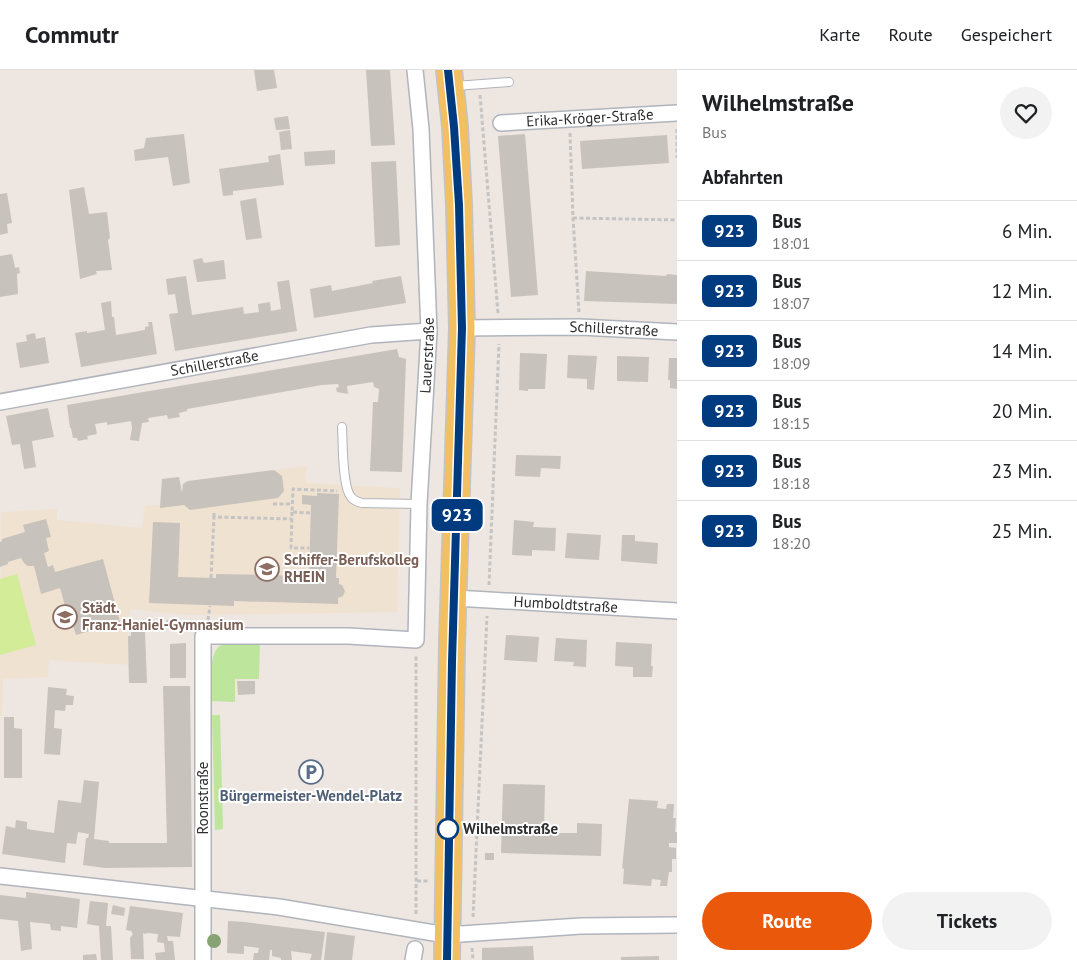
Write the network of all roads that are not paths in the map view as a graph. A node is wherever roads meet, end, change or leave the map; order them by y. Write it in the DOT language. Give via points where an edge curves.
graph roads {
  1 [pos="415,70"];
  2 [pos="452,75"];
  3 [pos="509,82"];
  4 [pos="677,113"];
  5 [pos="501,123"];
  6 [pos="462,328"];
  7 [pos="429,331"];
  8 [pos="677,332"];
  9 [pos="0,402"];
  10 [pos="342,427"];
  11 [pos="419,504"];
  12 [pos="455,598"];
  13 [pos="677,611"];
  14 [pos="203,636"];
  15 [pos="0,876"];
  16 [pos="203,898"];
  17 [pos="677,924"];
  18 [pos="446,935"];
  19 [pos="203,960"];
  20 [pos="447,960"];
  1 -- 7 [label="street, Lauerstraße" via="421,129"];
  2 -- 3 [label="lane" via="479,84"];
  2 -- 6 [label="main road"];
  4 -- 5 [label="street, Erika-Kröger-Straße"];
  6 -- 8 [label="street, Schillerstraße" via="580,327"];
  6 -- 12 [label="main road"];
  7 -- 9 [label="street, Schillerstraße" via="371,335"];
  7 -- 11 [label="street, Lauerstraße"];
  10 -- 11 [label="lane" via="348,491 355,501"];
  11 -- 14 [label="street, Lauerstraße" via="416,640 348,636"];
  12 -- 13 [label="street, Humboldtstraße"];
  12 -- 18 [label="main road"];
  14 -- 16 [label="street, Roonstraße"];
  15 -- 16 [label="street"];
  16 -- 18 [label="street"];
  16 -- 19 [label="street, Roonstraße"];
  17 -- 18 [label="street" via="582,926"];
  18 -- 20 [label="main road"];
}
